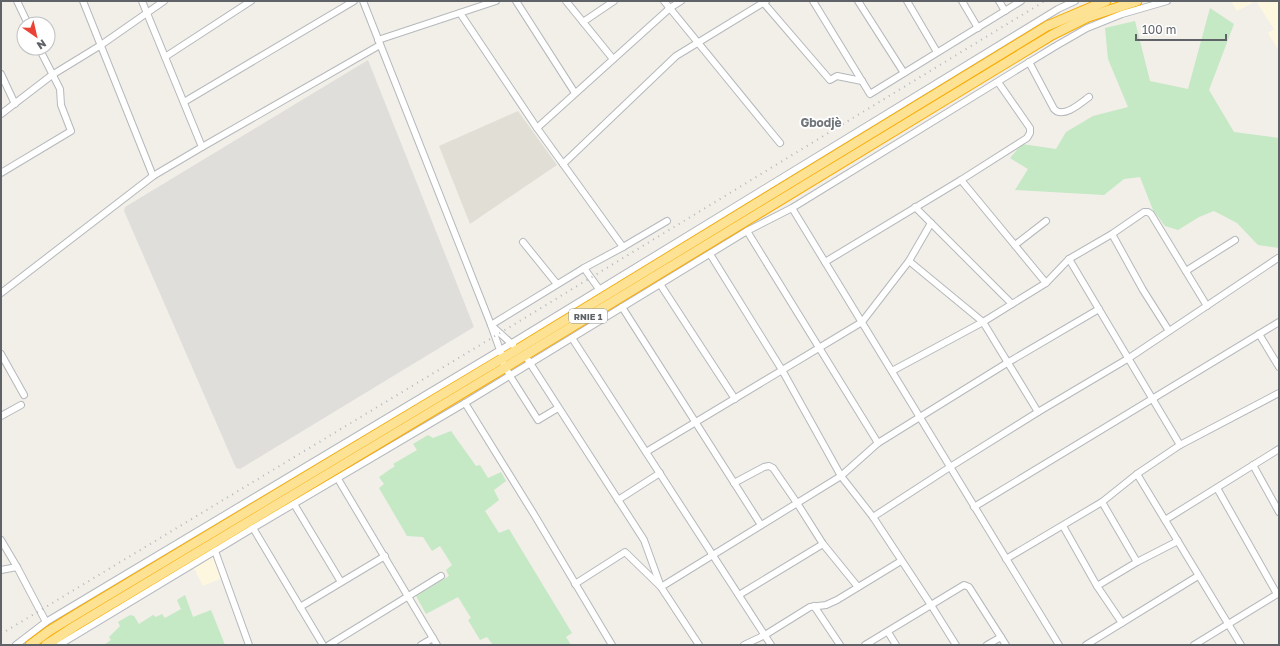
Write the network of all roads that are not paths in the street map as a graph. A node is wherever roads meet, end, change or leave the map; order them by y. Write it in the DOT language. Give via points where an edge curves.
graph roads {
  1 [pos="17,1"];
  2 [pos="83,1"];
  3 [pos="142,1"];
  4 [pos="164,1"];
  5 [pos="250,1"];
  6 [pos="354,1"];
  7 [pos="363,1"];
  8 [pos="496,1"];
  9 [pos="516,1"];
  10 [pos="566,1"];
  11 [pos="614,1"];
  12 [pos="664,1"];
  13 [pos="681,1"];
  14 [pos="813,1"];
  15 [pos="858,1"];
  16 [pos="907,1"];
  17 [pos="962,1"];
  18 [pos="999,1"];
  19 [pos="1022,1"];
  20 [pos="1075,1"];
  21 [pos="1106,1"];
  22 [pos="1137,1"];
  23 [pos="1167,1"];
  24 [pos="763,2"];
  25 [pos="670,8"];
  26 [pos="1005,11"];
  27 [pos="147,13"];
  28 [pos="460,13"];
  29 [pos="24,16"];
  30 [pos="583,22"];
  31 [pos="978,28"];
  32 [pos="379,43"];
  33 [pos="698,43"];
  34 [pos="101,45"];
  35 [pos="937,52"];
  36 [pos="43,56"];
  37 [pos="166,57"];
  38 [pos="613,59"];
  39 [pos="1029,62"];
  40 [pos="904,73"];
  41 [pos="1,74"];
  42 [pos="52,75"];
  43 [pos="862,81"];
  44 [pos="998,82"];
  45 [pos="575,93"];
  46 [pos="1089,97"];
  47 [pos="184,102"];
  48 [pos="15,104"];
  49 [pos="1,114"];
  50 [pos="537,128"];
  51 [pos="780,143"];
  52 [pos="202,147"];
  53 [pos="563,164"];
  54 [pos="1,174"];
  55 [pos="153,176"];
  56 [pos="961,180"];
  57 [pos="915,207"];
  58 [pos="792,208"];
  59 [pos="1046,220"];
  60 [pos="666,221"];
  61 [pos="931,223"];
  62 [pos="747,231"];
  63 [pos="1112,234"];
  64 [pos="1235,240"];
  65 [pos="523,242"];
  66 [pos="1015,245"];
  67 [pos="623,247"];
  68 [pos="710,254"];
  69 [pos="1278,258"];
  70 [pos="1069,259"];
  71 [pos="909,261"];
  72 [pos="825,262"];
  73 [pos="584,268"];
  74 [pos="1186,270"];
  75 [pos="1046,283"];
  76 [pos="557,284"];
  77 [pos="660,284"];
  78 [pos="599,289"];
  79 [pos="1,293"];
  80 [pos="1012,304"];
  81 [pos="1208,306"];
  82 [pos="622,308"];
  83 [pos="1099,309"];
  84 [pos="862,322"];
  85 [pos="982,322"];
  86 [pos="1279,322"];
  87 [pos="491,325"];
  88 [pos="1169,331"];
  89 [pos="1259,334"];
  90 [pos="572,338"];
  91 [pos="820,348"];
  92 [pos="518,349"];
  93 [pos="1,354"];
  94 [pos="502,358"];
  95 [pos="1129,358"];
  96 [pos="1007,363"];
  97 [pos="530,364"];
  98 [pos="1279,367"];
  99 [pos="782,370"];
  100 [pos="892,371"];
  101 [pos="510,376"];
  102 [pos="1279,393"];
  103 [pos="24,395"];
  104 [pos="1152,398"];
  105 [pos="735,399"];
  106 [pos="465,404"];
  107 [pos="21,405"];
  108 [pos="558,408"];
  109 [pos="1038,412"];
  110 [pos="1,416"];
  111 [pos="920,417"];
  112 [pos="696,423"];
  113 [pos="878,443"];
  114 [pos="1180,445"];
  115 [pos="1279,450"];
  116 [pos="646,452"];
  117 [pos="1253,465"];
  118 [pos="950,467"];
  119 [pos="660,473"];
  120 [pos="1137,474"];
  121 [pos="841,476"];
  122 [pos="338,478"];
  123 [pos="734,484"];
  124 [pos="1217,488"];
  125 [pos="618,500"];
  126 [pos="1102,502"];
  127 [pos="797,503"];
  128 [pos="294,504"];
  129 [pos="974,507"];
  130 [pos="1279,512"];
  131 [pos="873,517"];
  132 [pos="1165,520"];
  133 [pos="761,525"];
  134 [pos="1063,526"];
  135 [pos="253,528"];
  136 [pos="1,540"];
  137 [pos="1178,540"];
  138 [pos="823,544"];
  139 [pos="216,551"];
  140 [pos="713,555"];
  141 [pos="385,556"];
  142 [pos="1006,559"];
  143 [pos="902,561"];
  144 [pos="1137,562"];
  145 [pos="17,567"];
  146 [pos="1,570"];
  147 [pos="441,576"];
  148 [pos="1198,576"];
  149 [pos="341,582"];
  150 [pos="575,584"];
  151 [pos="661,586"];
  152 [pos="1097,586"];
  153 [pos="858,587"];
  154 [pos="1278,593"];
  155 [pos="739,595"];
  156 [pos="407,596"];
  157 [pos="931,605"];
  158 [pos="814,606"];
  159 [pos="300,607"];
  160 [pos="46,622"];
  161 [pos="1122,623"];
  162 [pos="1228,624"];
  163 [pos="888,632"];
  164 [pos="764,635"];
  165 [pos="1001,637"];
  166 [pos="432,638"];
  167 [pos="16,645"];
  168 [pos="30,645"];
  169 [pos="46,645"];
  170 [pos="59,645"];
  171 [pos="249,645"];
  172 [pos="322,645"];
  173 [pos="329,645"];
  174 [pos="421,645"];
  175 [pos="437,645"];
  176 [pos="612,645"];
  177 [pos="699,645"];
  178 [pos="744,645"];
  179 [pos="771,645"];
  180 [pos="840,645"];
  181 [pos="865,645"];
  182 [pos="896,645"];
  183 [pos="956,645"];
  184 [pos="987,645"];
  185 [pos="1006,645"];
  186 [pos="1059,645"];
  187 [pos="1086,645"];
  188 [pos="1194,645"];
  189 [pos="1241,645"];
  1 -- 29 [label="street"];
  2 -- 34 [label="street"];
  3 -- 27 [label="street"];
  4 -- 27 [label="street"];
  5 -- 37 [label="street"];
  6 -- 47 [label="street"];
  7 -- 32 [label="street"];
  8 -- 28 [label="street"];
  9 -- 45 [label="street"];
  10 -- 30 [label="street"];
  11 -- 30 [label="street"];
  12 -- 25 [label="street"];
  13 -- 25 [label="street"];
  14 -- 43 [label="street"];
  15 -- 40 [label="street"];
  16 -- 35 [label="street"];
  17 -- 31 [label="street"];
  18 -- 26 [label="street"];
  19 -- 26 [label="street"];
  20 -- 78 [label="street"];
  21 -- 92 [label="highway, RNIE 1" via="1047,26"];
  22 -- 92 [label="highway, RNIE 1" via="1088,18 1052,35"];
  23 -- 39 [label="street" via="1122,14 1087,28"];
  24 -- 33 [label="street"];
  24 -- 43 [label="street" via="830,80 837,76"];
  25 -- 33 [label="street"];
  25 -- 38 [label="street"];
  26 -- 31 [label="street"];
  27 -- 34 [label="street"];
  27 -- 37 [label="street"];
  28 -- 32 [label="street"];
  28 -- 50 [label="street"];
  30 -- 38 [label="street"];
  31 -- 35 [label="street"];
  32 -- 52 [label="street"];
  32 -- 87 [label="street"];
  33 -- 51 [label="street"];
  33 -- 53 [label="street" via="676,56"];
  34 -- 42 [label="street"];
  34 -- 55 [label="street"];
  35 -- 40 [label="street"];
  36 -- 42 [label="street"];
  37 -- 47 [label="street"];
  38 -- 45 [label="street"];
  39 -- 44 [label="street"];
  39 -- 46 [label="street" via="1057,112 1066,112"];
  40 -- 43 [label="street" via="870,94"];
  41 -- 48 [label="street"];
  42 -- 48 [label="street"];
  42 -- 54 [label="street" via="60,88 61,105 71,131"];
  44 -- 56 [label="street" via="1030,128 1030,133 1027,138"];
  44 -- 58 [label="street"];
  45 -- 50 [label="street"];
  47 -- 52 [label="street"];
  48 -- 49 [label="street"];
  50 -- 53 [label="street"];
  52 -- 55 [label="street"];
  53 -- 67 [label="street"];
  55 -- 79 [label="street"];
  56 -- 57 [label="street"];
  56 -- 66 [label="street"];
  57 -- 61 [label="street"];
  57 -- 72 [label="street"];
  58 -- 62 [label="street"];
  58 -- 72 [label="street"];
  59 -- 66 [label="street"];
  60 -- 67 [label="street"];
  61 -- 71 [label="street"];
  61 -- 80 [label="street"];
  62 -- 68 [label="street"];
  62 -- 91 [label="street"];
  63 -- 70 [label="street"];
  63 -- 74 [label="street" via="1144,212 1148,212"];
  63 -- 88 [label="street"];
  64 -- 74 [label="street"];
  65 -- 76 [label="street"];
  66 -- 75 [label="street"];
  67 -- 73 [label="street"];
  68 -- 77 [label="street"];
  68 -- 99 [label="street"];
  69 -- 81 [label="street"];
  70 -- 75 [label="street"];
  70 -- 83 [label="street"];
  71 -- 84 [label="street"];
  71 -- 85 [label="street"];
  72 -- 84 [label="street"];
  73 -- 76 [label="street"];
  73 -- 78 [label="street"];
  74 -- 81 [label="street"];
  75 -- 80 [label="street"];
  76 -- 87 [label="street"];
  77 -- 82 [label="street"];
  77 -- 105 [label="street"];
  78 -- 92 [label="street"];
  80 -- 85 [label="street"];
  81 -- 88 [label="street"];
  82 -- 90 [label="street"];
  82 -- 112 [label="street"];
  83 -- 95 [label="street"];
  83 -- 96 [label="street"];
  84 -- 91 [label="street"];
  84 -- 100 [label="street"];
  85 -- 96 [label="street"];
  85 -- 100 [label="street"];
  86 -- 89 [label="street"];
  87 -- 92 [label="street"];
  87 -- 94 [label="street"];
  88 -- 95 [label="street"];
  89 -- 98 [label="street"];
  89 -- 104 [label="street"];
  90 -- 97 [label="street"];
  90 -- 116 [label="street"];
  91 -- 99 [label="street"];
  91 -- 113 [label="street"];
  92 -- 94 [label="highway, RNIE 1"];
  92 -- 94 [label="street"];
  92 -- 97 [label="street"];
  93 -- 103 [label="street"];
  94 -- 101 [label="street"];
  94 -- 160 [label="street"];
  94 -- 168 [label="highway, RNIE 1" via="48,631"];
  94 -- 169 [label="highway, RNIE 1"];
  95 -- 104 [label="street"];
  95 -- 109 [label="street"];
  96 -- 109 [label="street"];
  96 -- 111 [label="street"];
  97 -- 101 [label="street"];
  97 -- 108 [label="street"];
  99 -- 105 [label="street"];
  99 -- 121 [label="street"];
  100 -- 111 [label="street"];
  101 -- 106 [label="street"];
  101 -- 108 [label="street" via="538,420"];
  102 -- 114 [label="street"];
  104 -- 114 [label="street"];
  104 -- 129 [label="street"];
  105 -- 112 [label="street"];
  106 -- 122 [label="street"];
  106 -- 150 [label="street"];
  107 -- 110 [label="street"];
  108 -- 125 [label="street"];
  109 -- 118 [label="street"];
  111 -- 113 [label="street"];
  111 -- 118 [label="street"];
  112 -- 116 [label="street"];
  112 -- 123 [label="street"];
  113 -- 121 [label="street"];
  114 -- 120 [label="street"];
  115 -- 117 [label="street"];
  116 -- 119 [label="street"];
  117 -- 124 [label="street"];
  117 -- 130 [label="street"];
  118 -- 129 [label="street"];
  118 -- 131 [label="street"];
  119 -- 125 [label="street"];
  119 -- 140 [label="street"];
  120 -- 126 [label="street"];
  120 -- 132 [label="street"];
  121 -- 127 [label="street"];
  121 -- 131 [label="street"];
  122 -- 128 [label="street"];
  122 -- 141 [label="street"];
  123 -- 127 [label="street" via="769,466 778,474"];
  123 -- 133 [label="street"];
  124 -- 132 [label="street"];
  124 -- 154 [label="street"];
  125 -- 151 [label="street" via="644,540"];
  126 -- 134 [label="street"];
  126 -- 144 [label="street"];
  127 -- 133 [label="street"];
  127 -- 138 [label="street"];
  128 -- 135 [label="street"];
  128 -- 149 [label="street"];
  129 -- 142 [label="street"];
  131 -- 143 [label="street"];
  132 -- 137 [label="street"];
  133 -- 140 [label="street"];
  134 -- 142 [label="street"];
  134 -- 152 [label="street"];
  135 -- 139 [label="street"];
  135 -- 159 [label="street"];
  136 -- 145 [label="street"];
  137 -- 144 [label="street"];
  137 -- 148 [label="street"];
  138 -- 153 [label="street"];
  138 -- 155 [label="street"];
  139 -- 170 [label="street"];
  139 -- 171 [label="street"];
  140 -- 151 [label="street"];
  140 -- 155 [label="street"];
  141 -- 149 [label="street"];
  141 -- 156 [label="street"];
  142 -- 186 [label="street"];
  143 -- 153 [label="street"];
  143 -- 157 [label="street"];
  144 -- 152 [label="street"];
  145 -- 146 [label="street"];
  145 -- 160 [label="street"];
  147 -- 156 [label="street"];
  148 -- 161 [label="street"];
  148 -- 162 [label="street"];
  149 -- 159 [label="street"];
  150 -- 151 [label="street" via="624,552"];
  150 -- 176 [label="street"];
  151 -- 177 [label="street"];
  152 -- 161 [label="street"];
  153 -- 158 [label="street" via="826,605"];
  154 -- 162 [label="street"];
  155 -- 164 [label="street"];
  156 -- 166 [label="street"];
  156 -- 173 [label="street"];
  157 -- 163 [label="street"];
  157 -- 165 [label="street" via="967,585"];
  157 -- 183 [label="street"];
  158 -- 164 [label="street"];
  158 -- 180 [label="street"];
  159 -- 172 [label="street"];
  160 -- 167 [label="street"];
  161 -- 187 [label="street"];
  162 -- 188 [label="street"];
  162 -- 189 [label="street"];
  163 -- 181 [label="street"];
  163 -- 182 [label="street"];
  164 -- 178 [label="street"];
  164 -- 179 [label="street"];
  165 -- 184 [label="street"];
  165 -- 185 [label="street"];
  166 -- 174 [label="street"];
  166 -- 175 [label="street"];
}
